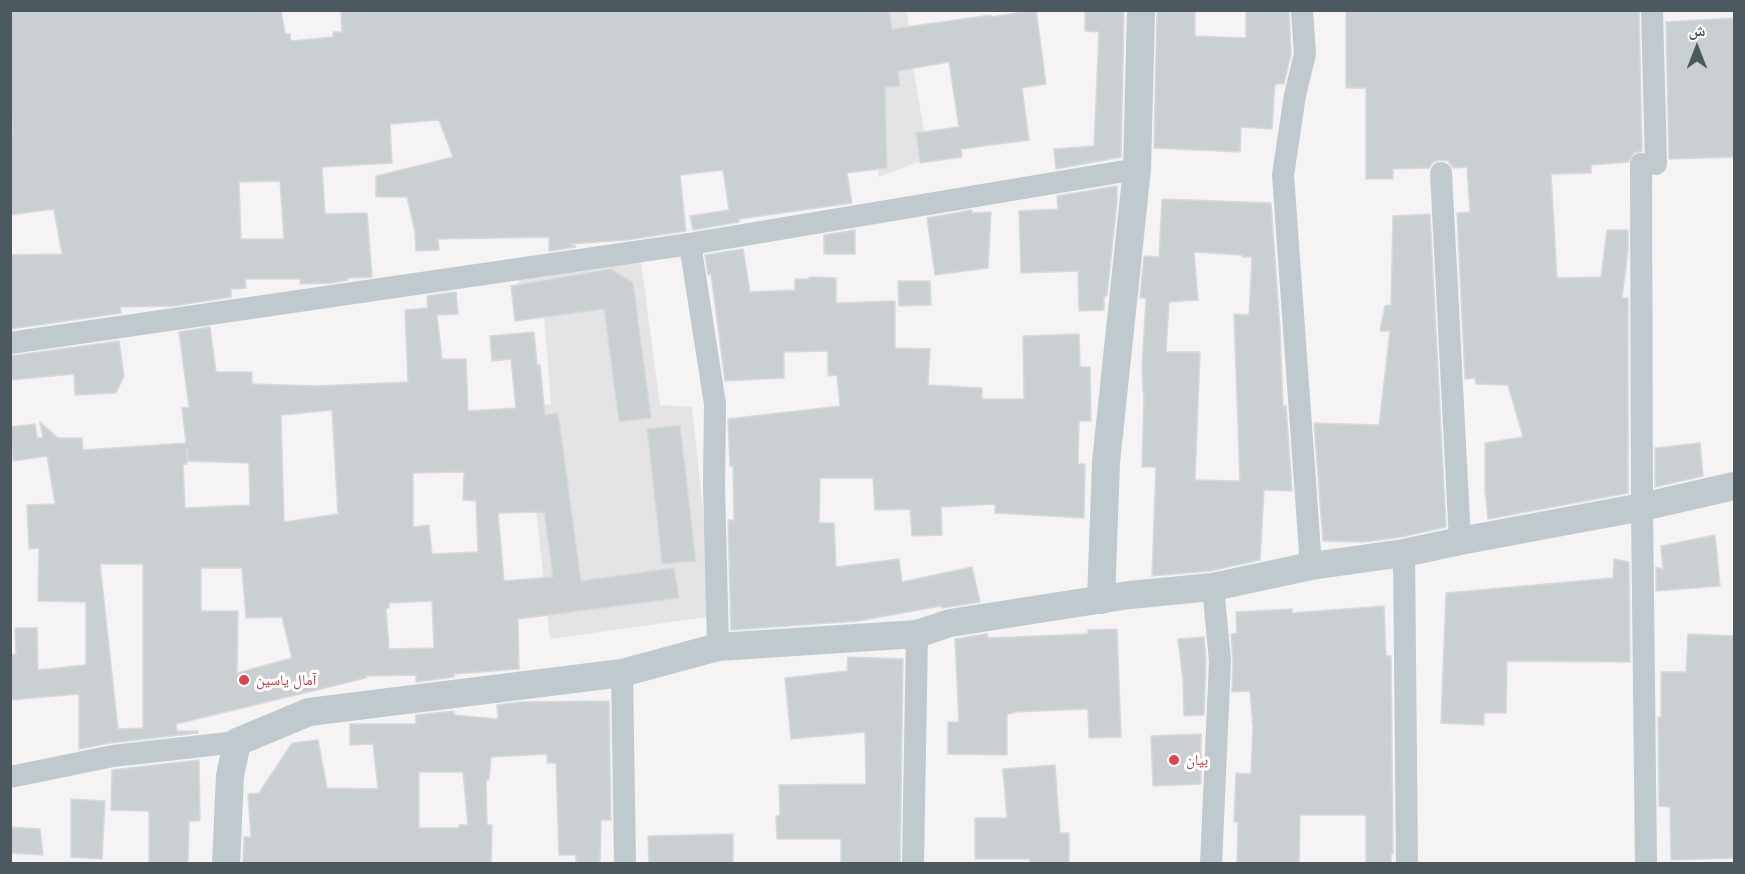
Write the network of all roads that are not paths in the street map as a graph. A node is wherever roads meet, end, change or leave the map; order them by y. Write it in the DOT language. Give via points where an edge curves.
graph roads {
  1 [pos="1141,10"];
  2 [pos="1302,10"];
  3 [pos="1652,10"];
  4 [pos="1137,169"];
  5 [pos="1441,173"];
  6 [pos="690,244"];
  7 [pos="10,343"];
  8 [pos="1734,486"];
  9 [pos="1642,507"];
  10 [pos="1460,541"];
  11 [pos="1404,553"];
  12 [pos="1311,566"];
  13 [pos="1213,587"];
  14 [pos="1101,600"];
  15 [pos="917,634"];
  16 [pos="718,647"];
  17 [pos="622,673"];
  18 [pos="237,742"];
  19 [pos="10,777"];
  20 [pos="226,864"];
  21 [pos="625,864"];
  22 [pos="913,864"];
  23 [pos="1211,864"];
  24 [pos="1407,864"];
  25 [pos="1646,864"];
  1 -- 4 [label="street"];
  2 -- 12 [label="street" via="1305,54 1283,175"];
  3 -- 9 [label="street"];
  4 -- 6 [label="street"];
  4 -- 14 [label="street" via="1106,462"];
  5 -- 10 [label="street"];
  6 -- 7 [label="street"];
  6 -- 16 [label="street" via="716,404"];
  8 -- 9 [label="street"];
  9 -- 10 [label="street"];
  9 -- 25 [label="street"];
  10 -- 11 [label="street"];
  11 -- 12 [label="street"];
  11 -- 24 [label="street"];
  12 -- 13 [label="street"];
  13 -- 14 [label="street"];
  13 -- 23 [label="street" via="1220,661"];
  14 -- 15 [label="street" via="950,623"];
  15 -- 16 [label="street"];
  15 -- 22 [label="street"];
  16 -- 17 [label="street"];
  17 -- 18 [label="street" via="309,712"];
  17 -- 21 [label="street"];
  18 -- 19 [label="street" via="113,756"];
  18 -- 20 [label="street" via="230,776"];
}
